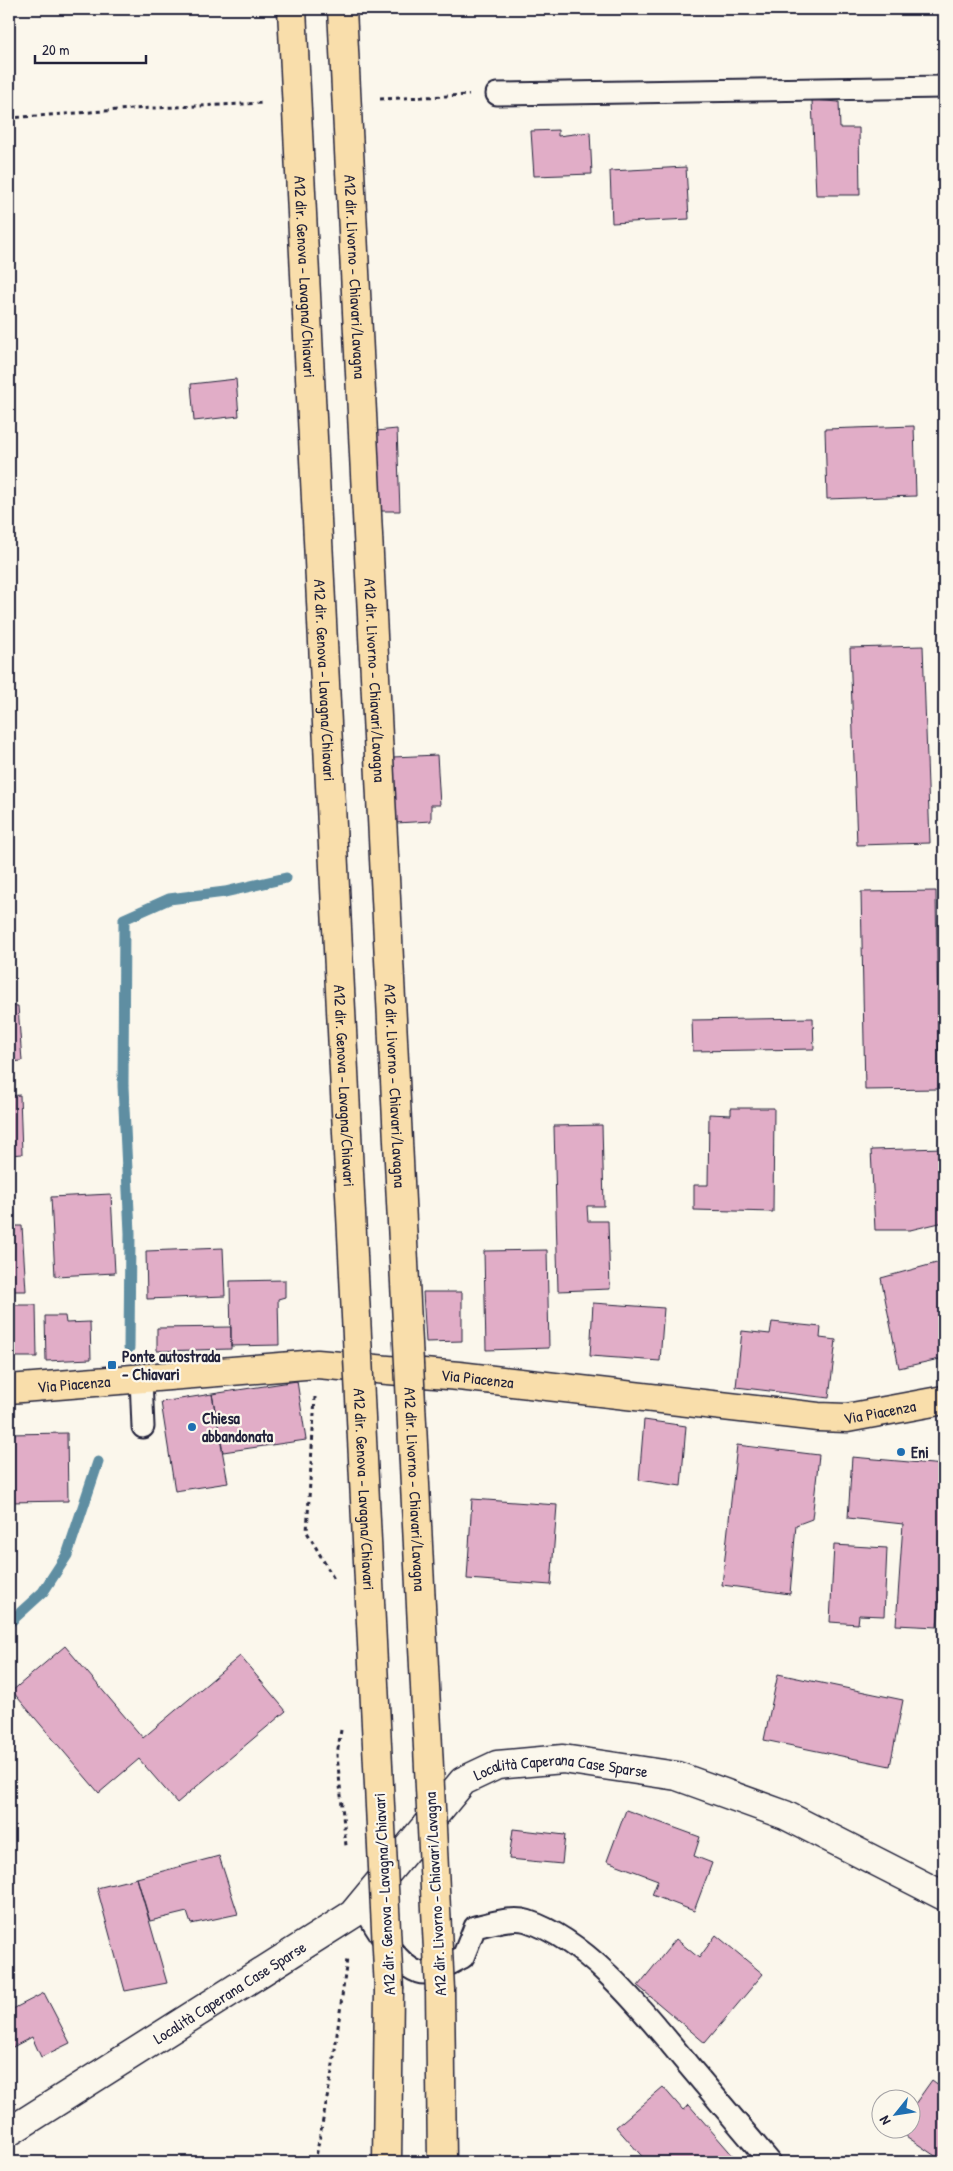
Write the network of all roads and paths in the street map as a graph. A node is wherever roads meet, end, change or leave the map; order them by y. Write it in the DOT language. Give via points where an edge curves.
graph roads {
  1 [pos="292,9"];
  2 [pos="342,9"];
  3 [pos="944,87"];
  4 [pos="497,94"];
  5 [pos="379,99"];
  6 [pos="270,103"];
  7 [pos="9,118"];
  8 [pos="318,1364"];
  9 [pos="141,1379"];
  10 [pos="9,1389"];
  11 [pos="944,1400"];
  12 [pos="847,1418"];
  13 [pos="944,1420"];
  14 [pos="143,1427"];
  15 [pos="339,1588"];
  16 [pos="342,1726"];
  17 [pos="347,1854"];
  18 [pos="944,1896"];
  19 [pos="358,1909"];
  20 [pos="9,2132"];
  21 [pos="315,2162"];
  22 [pos="387,2162"];
  23 [pos="442,2162"];
  24 [pos="770,2162"];
  1 -- 22 [label="main road, A12 dir. Genova - Lavagna/Chiavari, bridge" via="389,1990"];
  2 -- 23 [label="main road, A12 dir. Livorno - Chiavari/Lavagna, bridge" via="440,1990"];
  3 -- 4 [label="lane"];
  4 -- 5 [label="path"];
  6 -- 7 [label="path" via="132,108"];
  8 -- 9 [label="main road, Via Piacenza"];
  8 -- 12 [label="main road, Via Piacenza"];
  8 -- 15 [label="path" via="306,1532"];
  9 -- 10 [label="main road, Via Piacenza"];
  9 -- 14 [label="lane"];
  11 -- 12 [label="main road, Via Piacenza"];
  12 -- 13 [label="main road"];
  16 -- 17 [label="path" via="337,1755"];
  18 -- 19 [label="street, Località Caperana Case Sparse" via="776,1812 677,1776 563,1759 497,1765 463,1781"];
  19 -- 20 [label="street, Località Caperana Case Sparse"];
  19 -- 21 [label="path"];
  19 -- 24 [label="lane" via="411,1970 427,1973 463,1957 475,1927 526,1920 566,1940 614,1980 650,2019"];
}
